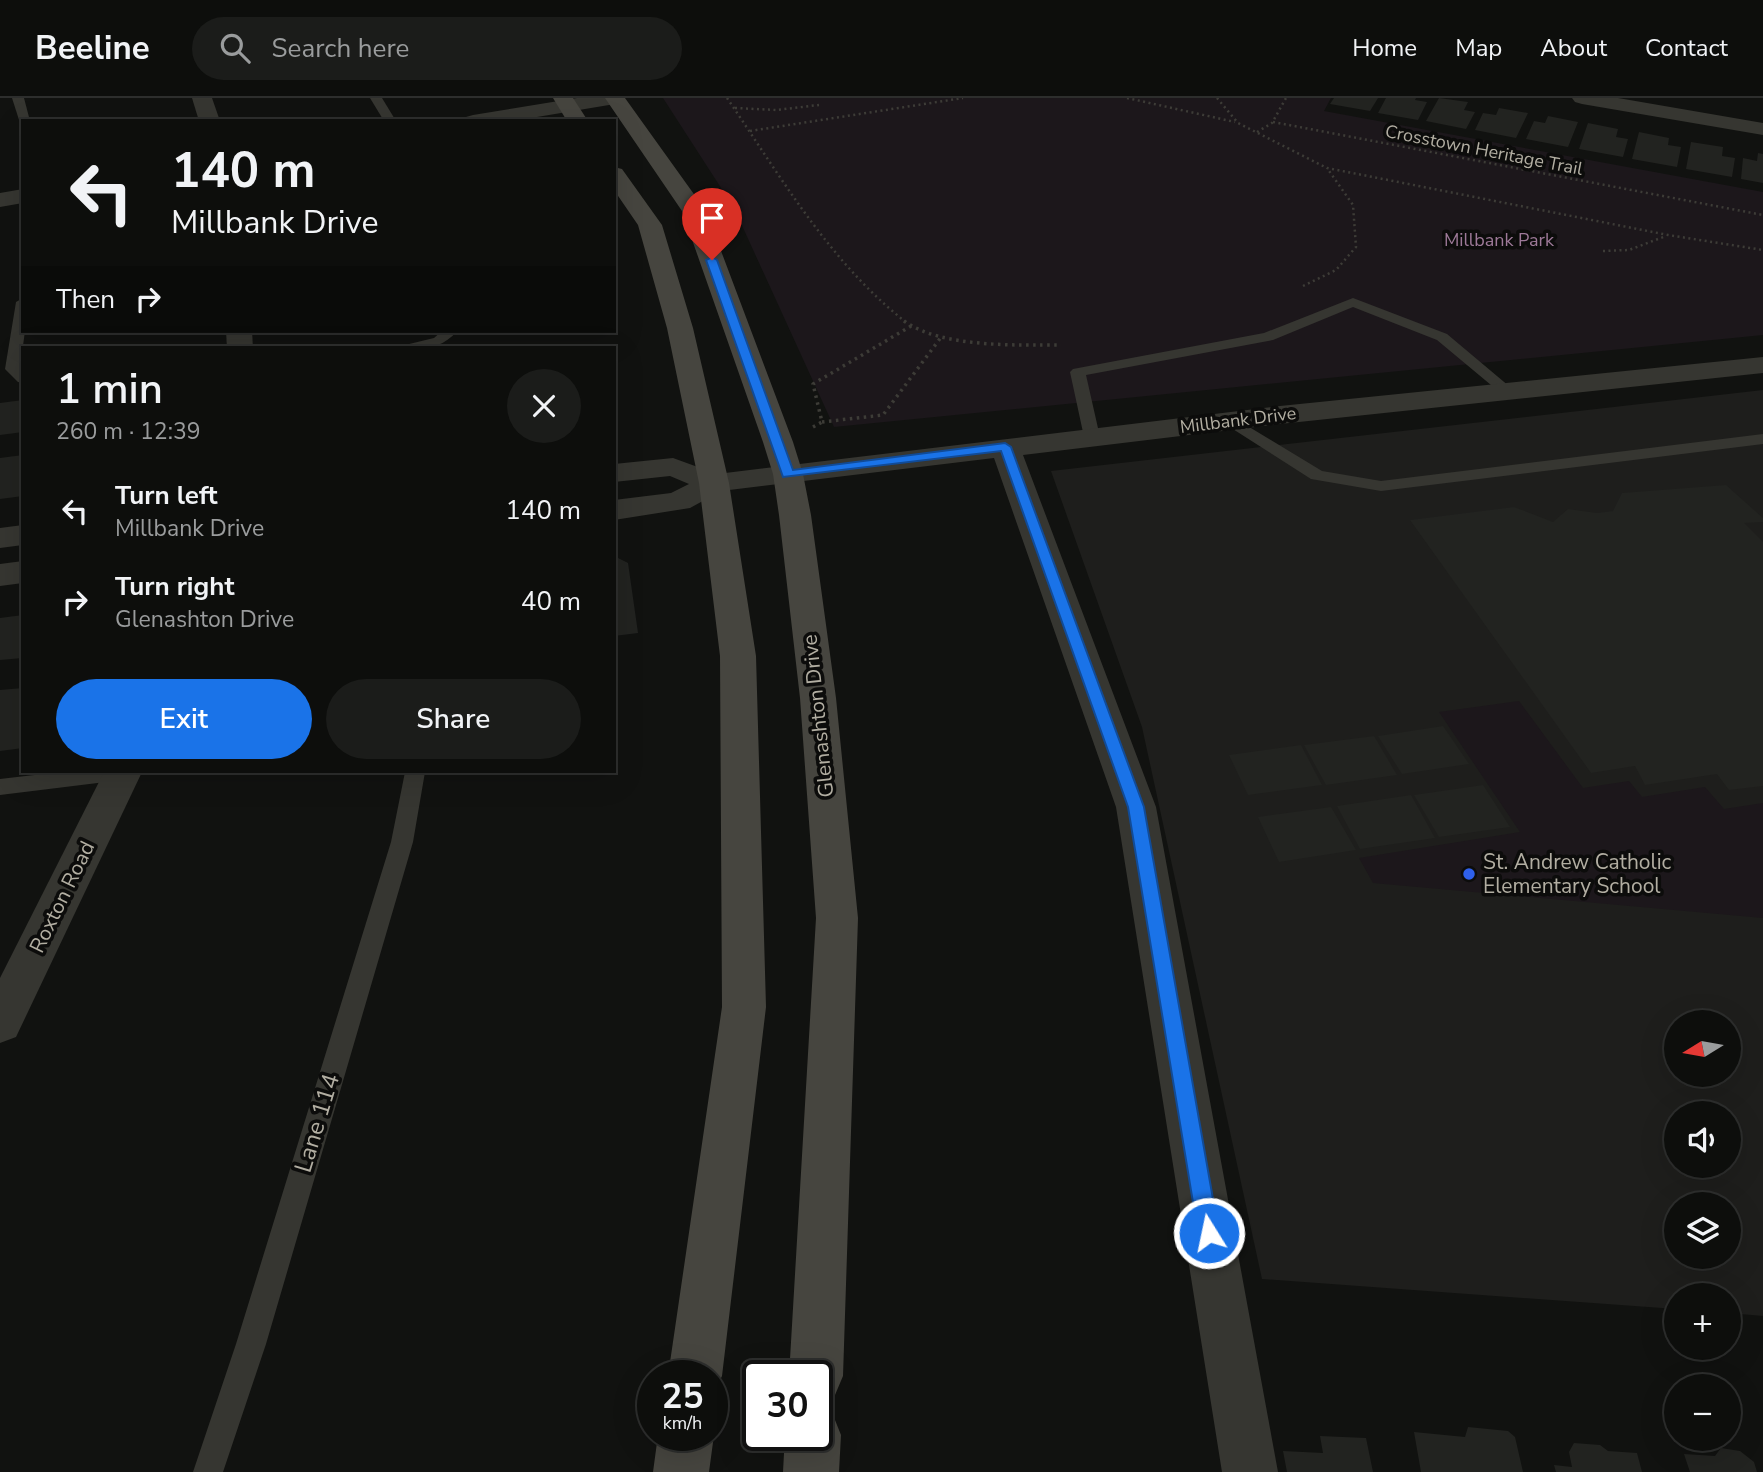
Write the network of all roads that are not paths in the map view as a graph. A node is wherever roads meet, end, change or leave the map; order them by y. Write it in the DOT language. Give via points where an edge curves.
graph roads {
  1 [pos="18,98"];
  2 [pos="202,98"];
  3 [pos="376,98"];
  4 [pos="615,98"];
  5 [pos="1582,98"];
  6 [pos="1681,106"];
  7 [pos="569,108"];
  8 [pos="23,119"];
  9 [pos="209,119"];
  10 [pos="389,119"];
  11 [pos="488,119"];
  12 [pos="1763,129"];
  13 [pos="616,177"];
  14 [pos="21,196"];
  15 [pos="0,200"];
  16 [pos="21,314"];
  17 [pos="448,333"];
  18 [pos="418,346"];
  19 [pos="1763,366"];
  20 [pos="21,377"];
  21 [pos="1508,392"];
  22 [pos="1231,421"];
  23 [pos="1092,437"];
  24 [pos="1763,439"];
  25 [pos="1005,447"];
  26 [pos="616,473"];
  27 [pos="788,474"];
  28 [pos="715,483"];
  29 [pos="616,510"];
  30 [pos="21,535"];
  31 [pos="0,538"];
  32 [pos="21,572"];
  33 [pos="0,575"];
  34 [pos="115,773"];
  35 [pos="123,773"];
  36 [pos="415,773"];
  37 [pos="0,787"];
  38 [pos="0,1023"];
  39 [pos="697,1360"];
  40 [pos="817,1360"];
  41 [pos="684,1451"];
  42 [pos="812,1451"];
  43 [pos="208,1472"];
  44 [pos="681,1472"];
  45 [pos="811,1472"];
  46 [pos="1250,1472"];
  1 -- 8 [label="lane"];
  2 -- 9 [label="street"];
  3 -- 10 [label="lane"];
  4 -- 7 [label="street"];
  4 -- 27 [label="street, Glenashton Drive" via="694,211"];
  5 -- 6 [label="street"];
  6 -- 12 [label="street"];
  7 -- 11 [label="street"];
  13 -- 28 [label="street" via="650,225 680,328"];
  14 -- 15 [label="street"];
  16 -- 20 [label="lane" via="12,369"];
  17 -- 18 [label="lane" via="439,341"];
  19 -- 21 [label="street, Millbank Drive"];
  21 -- 22 [label="street, Millbank Drive"];
  21 -- 23 [label="lane" via="1442,337 1353,302 1268,337 1078,372"];
  22 -- 23 [label="street, Millbank Drive"];
  22 -- 24 [label="lane" via="1317,475 1381,486"];
  23 -- 25 [label="street, Millbank Drive"];
  25 -- 27 [label="street, Millbank Drive"];
  25 -- 46 [label="street" via="1136,807"];
  26 -- 28 [label="street" via="673,467"];
  27 -- 28 [label="street, Millbank Drive"];
  27 -- 40 [label="street, Glenashton Drive" via="818,698 837,918"];
  28 -- 29 [label="street" via="679,501"];
  28 -- 39 [label="street" via="738,656 744,1007"];
  30 -- 31 [label="street"];
  32 -- 33 [label="street"];
  34 -- 37 [label="lane"];
  35 -- 38 [label="street, Roxton Road"];
  36 -- 43 [label="lane, Lane 114" via="398,855"];
  41 -- 44 [label="street"];
  42 -- 45 [label="street"];
}
